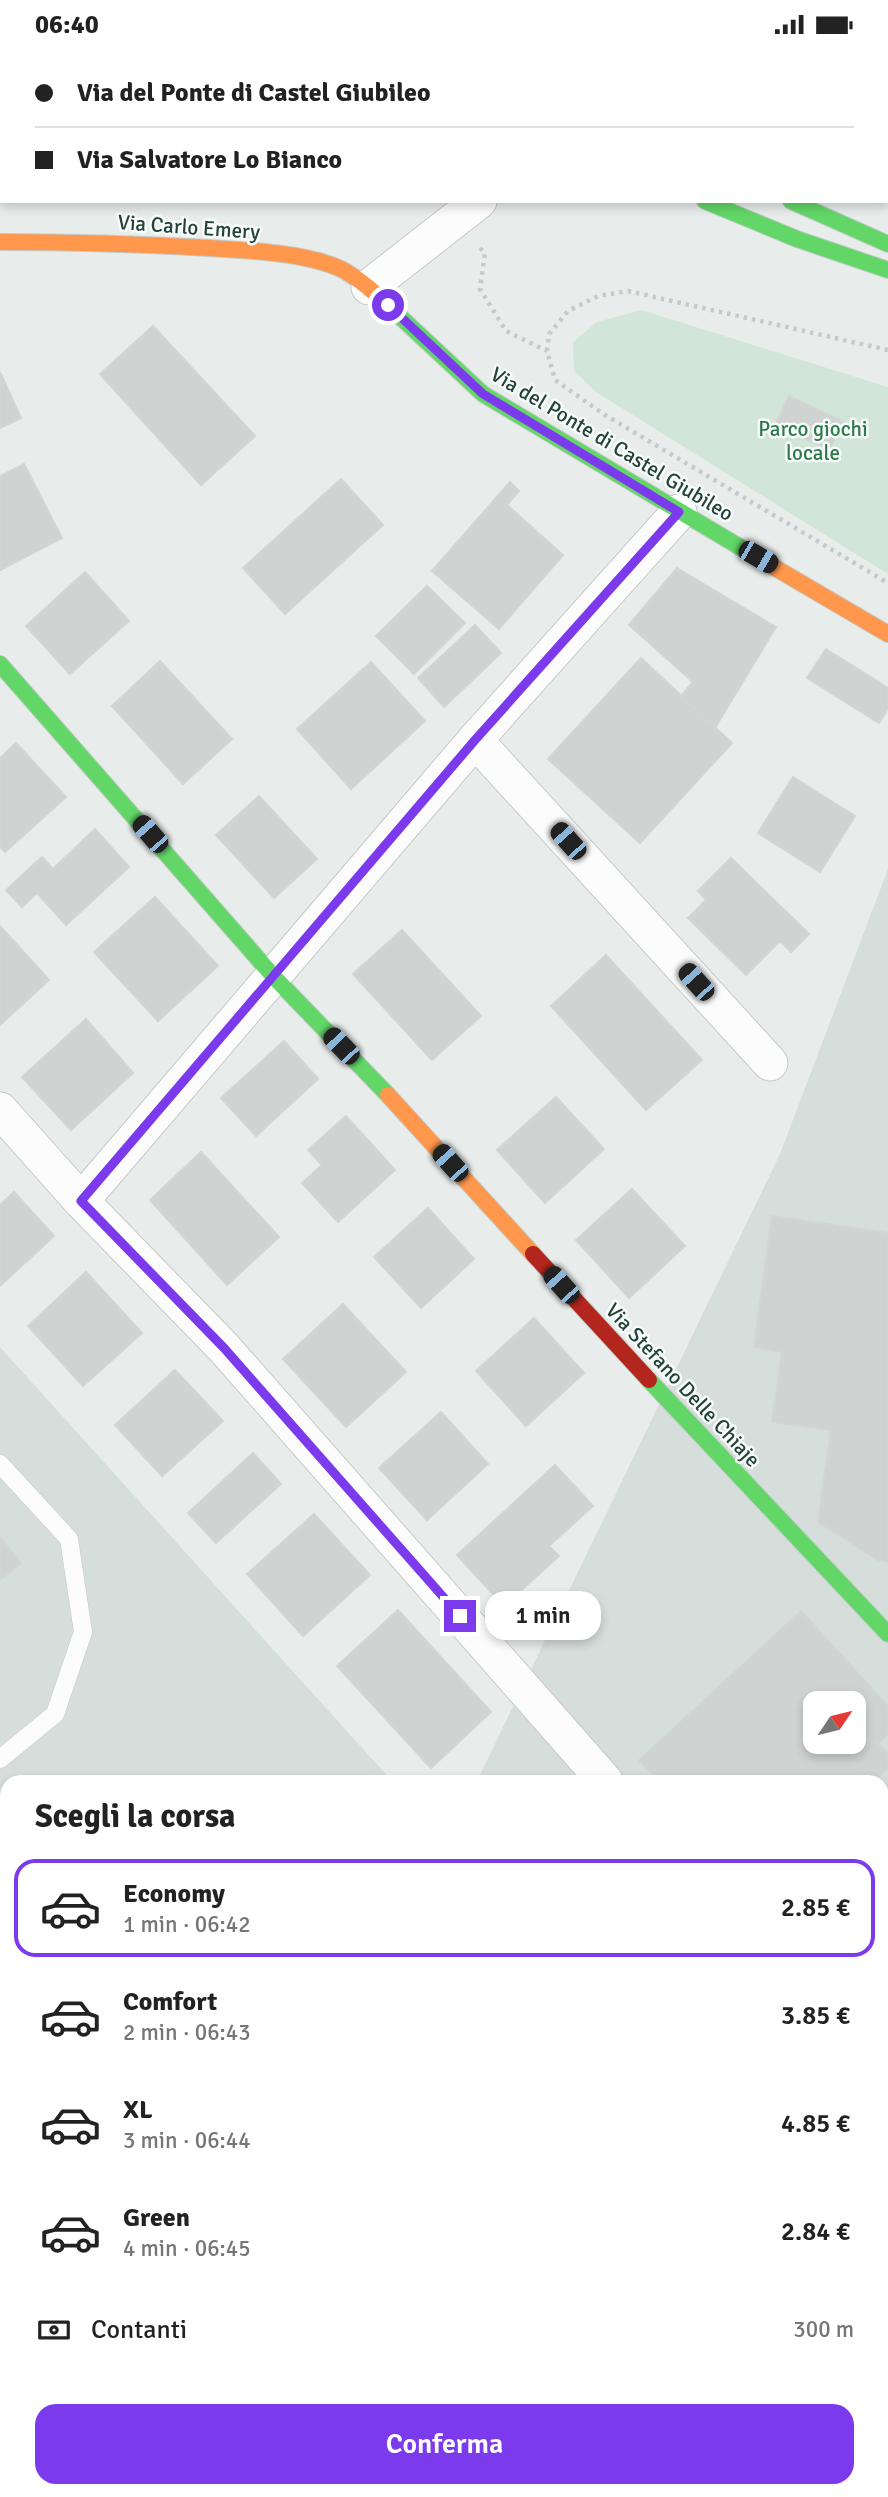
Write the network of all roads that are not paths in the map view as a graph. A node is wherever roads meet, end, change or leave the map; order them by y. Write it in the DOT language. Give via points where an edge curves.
graph roads {
  1 [pos="476,203"];
  2 [pos="710,203"];
  3 [pos="796,203"];
  4 [pos="0,242"];
  5 [pos="888,244"];
  6 [pos="888,269"];
  7 [pos="369,287"];
  8 [pos="679,512"];
  9 [pos="888,633"];
  10 [pos="0,664"];
  11 [pos="475,740"];
  12 [pos="274,977"];
  13 [pos="770,1063"];
  14 [pos="0,1110"];
  15 [pos="81,1201"];
  16 [pos="0,1464"];
  17 [pos="888,1634"];
  18 [pos="0,1759"];
  19 [pos="600,1775"];
  1 -- 7 [label="street"];
  2 -- 6 [label="main road" via="807,243"];
  3 -- 5 [label="main road"];
  4 -- 7 [label="main road, Via Carlo Emery" via="103,242 258,251 329,264"];
  7 -- 8 [label="main road, Via del Ponte di Castel Giubileo" via="483,394"];
  8 -- 9 [label="main road, Via del Ponte di Castel Giubileo"];
  8 -- 11 [label="street"];
  10 -- 12 [label="main road, Via Stefano Delle Chiaje"];
  11 -- 12 [label="street"];
  11 -- 13 [label="street"];
  12 -- 15 [label="street"];
  12 -- 17 [label="main road, Via Stefano Delle Chiaje"];
  14 -- 15 [label="street"];
  15 -- 19 [label="street" via="224,1348"];
  16 -- 18 [label="lane" via="69,1539 83,1632 55,1714"];
}
